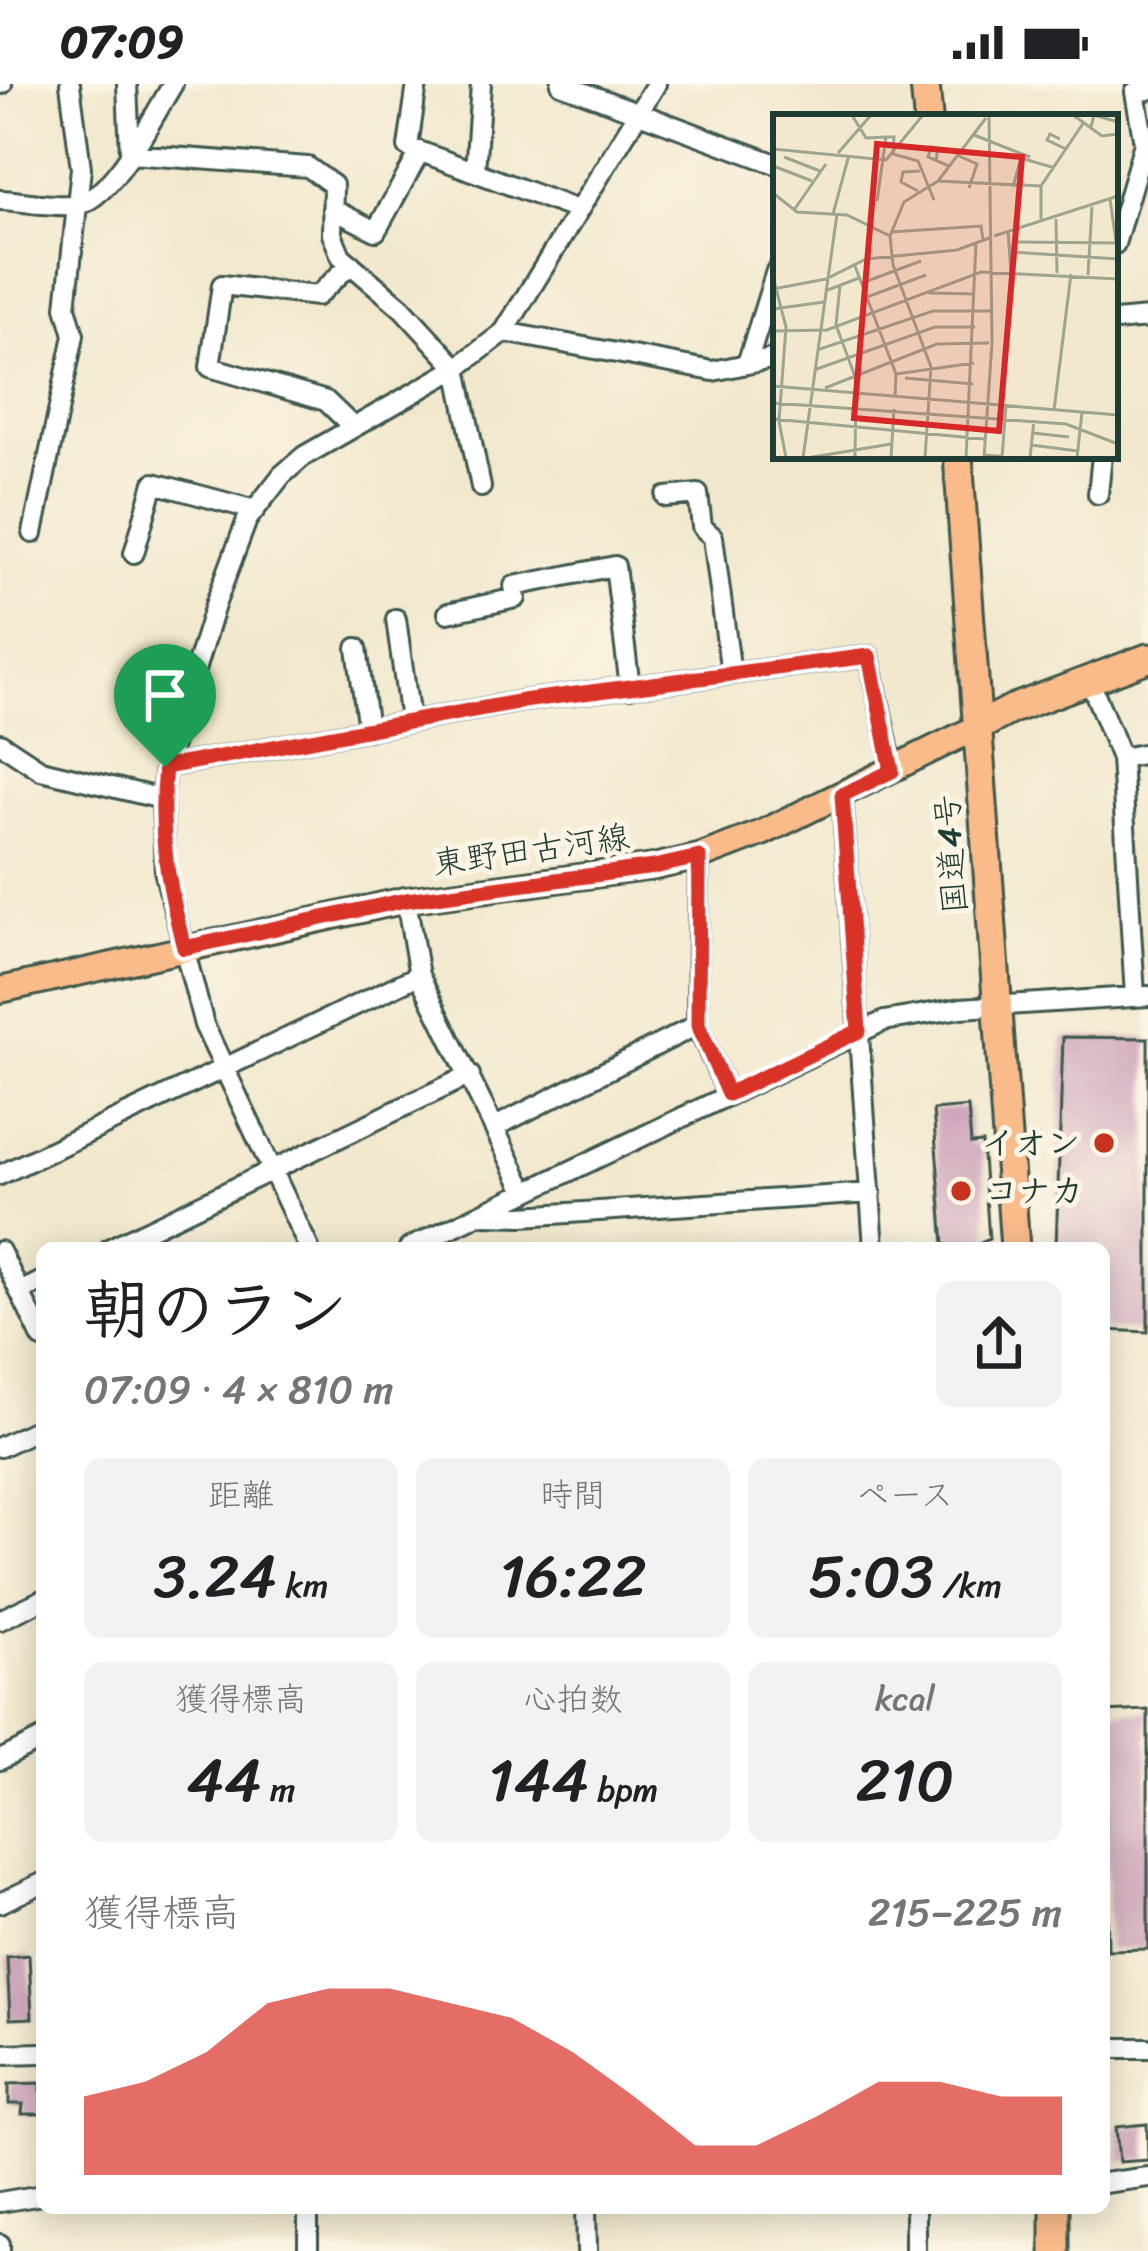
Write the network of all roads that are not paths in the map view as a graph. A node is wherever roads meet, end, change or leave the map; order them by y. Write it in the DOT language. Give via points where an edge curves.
graph roads {
  1 [pos="70,84"];
  2 [pos="127,84"];
  3 [pos="173,84"];
  4 [pos="417,84"];
  5 [pos="481,84"];
  6 [pos="561,84"];
  7 [pos="656,84"];
  8 [pos="925,84"];
  9 [pos="1148,90"];
  10 [pos="928,114"];
  11 [pos="638,115"];
  12 [pos="420,152"];
  13 [pos="130,154"];
  14 [pos="773,163"];
  15 [pos="475,172"];
  16 [pos="0,200"];
  17 [pos="78,205"];
  18 [pos="332,209"];
  19 [pos="577,210"];
  20 [pos="1118,234"];
  21 [pos="351,265"];
  22 [pos="773,281"];
  23 [pos="1148,318"];
  24 [pos="1118,323"];
  25 [pos="504,332"];
  26 [pos="773,359"];
  27 [pos="747,364"];
  28 [pos="457,368"];
  29 [pos="352,426"];
  30 [pos="958,459"];
  31 [pos="1102,459"];
  32 [pos="481,487"];
  33 [pos="1098,494"];
  34 [pos="666,497"];
  35 [pos="255,510"];
  36 [pos="33,533"];
  37 [pos="134,553"];
  38 [pos="448,613"];
  39 [pos="396,619"];
  40 [pos="357,648"];
  41 [pos="1148,658"];
  42 [pos="731,674"];
  43 [pos="1089,679"];
  44 [pos="630,688"];
  45 [pos="410,720"];
  46 [pos="978,727"];
  47 [pos="368,730"];
  48 [pos="0,743"];
  49 [pos="1148,753"];
  50 [pos="1121,758"];
  51 [pos="165,767"];
  52 [pos="892,771"];
  53 [pos="842,795"];
  54 [pos="162,799"];
  55 [pos="1148,835"];
  56 [pos="1125,836"];
  57 [pos="699,857"];
  58 [pos="406,900"];
  59 [pos="184,948"];
  60 [pos="419,975"];
  61 [pos="0,990"];
  62 [pos="1142,997"];
  63 [pos="998,1004"];
  64 [pos="698,1025"];
  65 [pos="859,1031"];
  66 [pos="224,1068"];
  67 [pos="470,1075"];
  68 [pos="728,1094"];
  69 [pos="495,1127"];
  70 [pos="271,1170"];
  71 [pos="0,1175"];
  72 [pos="525,1191"];
  73 [pos="871,1193"];
  74 [pos="477,1215"];
  75 [pos="122,1242"];
  76 [pos="306,1242"];
  77 [pos="421,1242"];
  78 [pos="874,1242"];
  79 [pos="1015,1242"];
  80 [pos="0,1251"];
  81 [pos="36,1284"];
  82 [pos="20,1292"];
  83 [pos="36,1325"];
  84 [pos="36,1430"];
  85 [pos="0,1448"];
  86 [pos="36,1603"];
  87 [pos="0,1620"];
  88 [pos="36,1742"];
  89 [pos="0,1760"];
  90 [pos="36,1885"];
  91 [pos="0,1903"];
  92 [pos="1110,2048"];
  93 [pos="1148,2048"];
  94 [pos="36,2053"];
  95 [pos="0,2054"];
  96 [pos="1148,2177"];
  97 [pos="1110,2182"];
  98 [pos="36,2196"];
  99 [pos="0,2202"];
  100 [pos="308,2214"];
  101 [pos="586,2214"];
  102 [pos="915,2214"];
  103 [pos="1054,2214"];
  104 [pos="308,2251"];
  105 [pos="586,2251"];
  106 [pos="915,2251"];
  107 [pos="1055,2251"];
  1 -- 17 [label="street"];
  2 -- 13 [label="street"];
  3 -- 13 [label="street"];
  4 -- 12 [label="street" via="408,147"];
  5 -- 15 [label="street"];
  6 -- 11 [label="street"];
  7 -- 11 [label="street"];
  8 -- 10 [label="highway"];
  9 -- 20 [label="street" via="1135,92 1144,143"];
  11 -- 14 [label="street"];
  11 -- 19 [label="street"];
  12 -- 15 [label="street"];
  12 -- 18 [label="street" via="376,231"];
  13 -- 17 [label="street" via="98,196"];
  13 -- 18 [label="street" via="308,167 333,185"];
  15 -- 19 [label="street"];
  16 -- 17 [label="street"];
  17 -- 36 [label="street" via="66,307 74,335"];
  18 -- 21 [label="street" via="332,234"];
  19 -- 25 [label="street"];
  21 -- 28 [label="street"];
  21 -- 29 [label="street" via="317,296 222,285 210,368 326,400"];
  22 -- 27 [label="street"];
  23 -- 24 [label="street"];
  25 -- 27 [label="street" via="713,371"];
  25 -- 28 [label="street"];
  26 -- 27 [label="street"];
  28 -- 29 [label="street"];
  28 -- 32 [label="street"];
  29 -- 35 [label="street" via="283,475"];
  30 -- 46 [label="highway, 国道4号"];
  31 -- 33 [label="street"];
  34 -- 42 [label="street" via="698,494 702,527 713,537"];
  35 -- 37 [label="street" via="154,483"];
  35 -- 51 [label="street" via="220,588"];
  38 -- 44 [label="street" via="516,598 514,586 615,566"];
  39 -- 45 [label="street"];
  40 -- 47 [label="street"];
  41 -- 43 [label="highway"];
  42 -- 44 [label="street"];
  42 -- 52 [label="street" via="869,656"];
  43 -- 46 [label="highway"];
  43 -- 50 [label="street"];
  44 -- 45 [label="street"];
  45 -- 47 [label="street"];
  46 -- 52 [label="main road, 東野田古河線"];
  46 -- 63 [label="highway, 国道4号"];
  47 -- 51 [label="street"];
  48 -- 54 [label="street" via="41,770"];
  49 -- 50 [label="street"];
  50 -- 56 [label="street"];
  51 -- 54 [label="street"];
  52 -- 53 [label="main road, 東野田古河線"];
  53 -- 57 [label="main road, 東野田古河線"];
  53 -- 65 [label="street"];
  54 -- 59 [label="street" via="165,874"];
  55 -- 56 [label="street"];
  56 -- 62 [label="street"];
  57 -- 58 [label="main road, 東野田古河線"];
  57 -- 64 [label="street"];
  58 -- 59 [label="main road, 東野田古河線"];
  58 -- 60 [label="street"];
  59 -- 61 [label="main road, 東野田古河線"];
  59 -- 66 [label="street"];
  60 -- 66 [label="street"];
  60 -- 67 [label="street"];
  62 -- 63 [label="street"];
  63 -- 65 [label="street" via="902,1015"];
  63 -- 79 [label="highway, 国道4号"];
  64 -- 68 [label="street"];
  64 -- 69 [label="street"];
  65 -- 68 [label="street"];
  65 -- 73 [label="street"];
  66 -- 70 [label="street"];
  66 -- 71 [label="street"];
  67 -- 69 [label="street"];
  67 -- 70 [label="street"];
  68 -- 72 [label="street"];
  69 -- 72 [label="street"];
  70 -- 75 [label="street"];
  70 -- 76 [label="street"];
  72 -- 74 [label="street"];
  73 -- 74 [label="street"];
  73 -- 78 [label="street"];
  74 -- 77 [label="street"];
  80 -- 82 [label="street"];
  81 -- 82 [label="street"];
  82 -- 83 [label="street"];
  84 -- 85 [label="street"];
  86 -- 87 [label="street"];
  88 -- 89 [label="street"];
  90 -- 91 [label="street"];
  92 -- 93 [label="street"];
  94 -- 95 [label="street"];
  96 -- 97 [label="street"];
  98 -- 99 [label="street"];
  100 -- 104 [label="street"];
  101 -- 105 [label="street"];
  102 -- 106 [label="street"];
  103 -- 107 [label="highway"];
}
